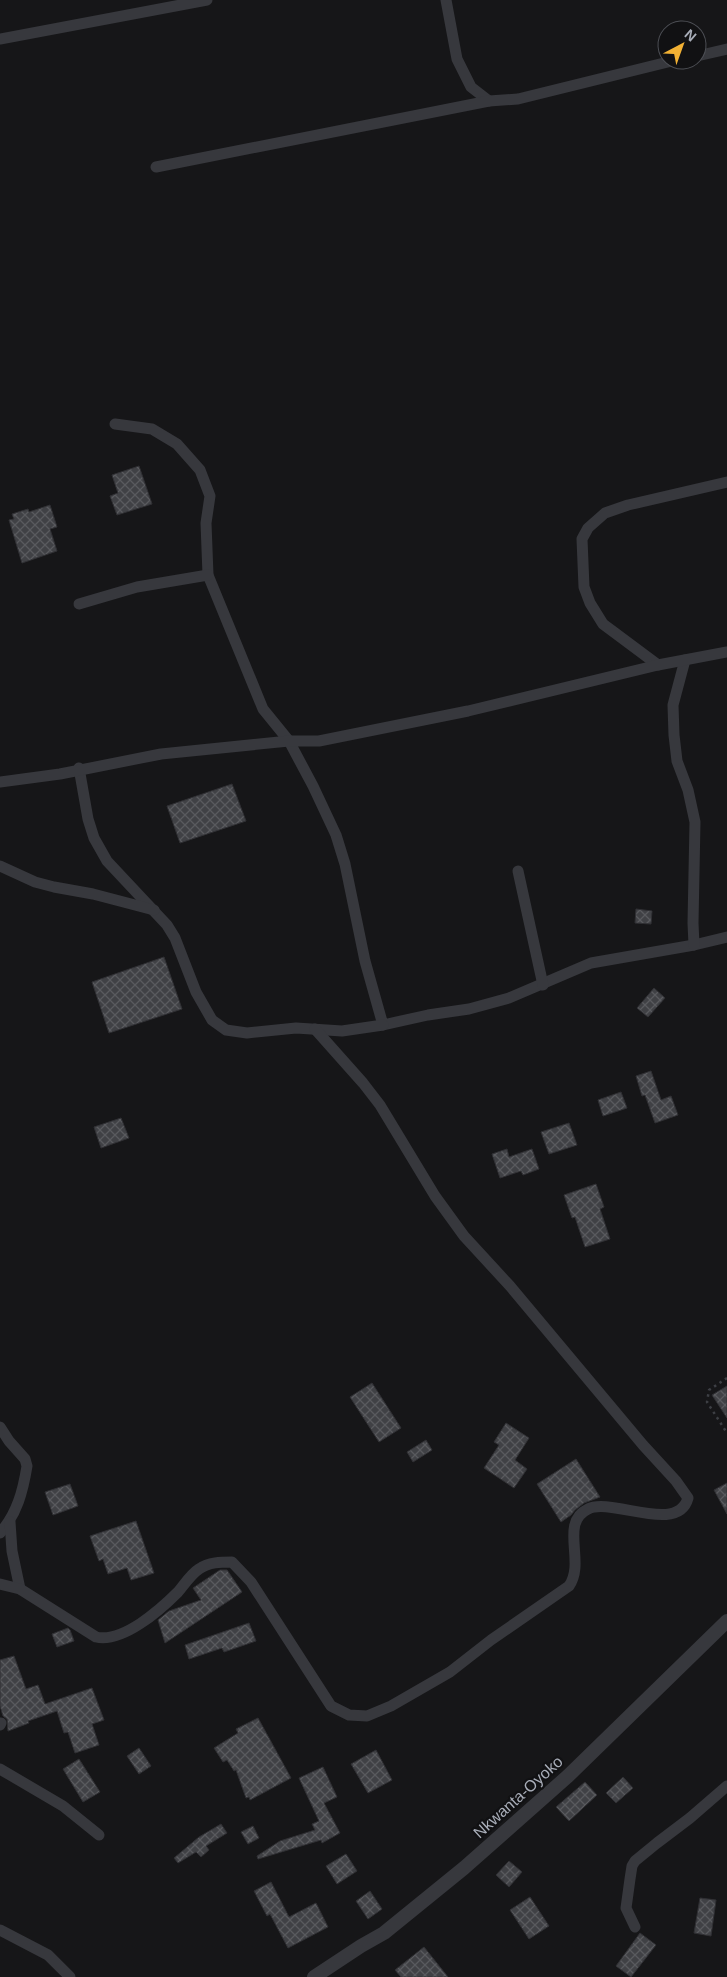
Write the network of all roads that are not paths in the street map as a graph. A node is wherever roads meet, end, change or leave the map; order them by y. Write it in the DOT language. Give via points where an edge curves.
graph roads {
  1 [pos="207,0"];
  2 [pos="446,0"];
  3 [pos="0,39"];
  4 [pos="727,49"];
  5 [pos="707,54"];
  6 [pos="657,65"];
  7 [pos="489,101"];
  8 [pos="156,167"];
  9 [pos="115,424"];
  10 [pos="727,482"];
  11 [pos="208,575"];
  12 [pos="79,604"];
  13 [pos="727,652"];
  14 [pos="685,660"];
  15 [pos="658,665"];
  16 [pos="289,741"];
  17 [pos="79,768"];
  18 [pos="0,782"];
  19 [pos="0,866"];
  20 [pos="518,871"];
  21 [pos="154,910"];
  22 [pos="727,937"];
  23 [pos="694,945"];
  24 [pos="543,985"];
  25 [pos="383,1025"];
  26 [pos="314,1029"];
  27 [pos="0,1427"];
  28 [pos="10,1522"];
  29 [pos="0,1533"];
  30 [pos="0,1584"];
  31 [pos="20,1589"];
  32 [pos="727,1621"];
  33 [pos="0,1769"];
  34 [pos="727,1786"];
  35 [pos="99,1836"];
  36 [pos="635,1927"];
  37 [pos="0,1930"];
  38 [pos="332,1972"];
  39 [pos="70,1977"];
  40 [pos="314,1977"];
  1 -- 3 [label="street"];
  2 -- 7 [label="street" via="457,60 471,86"];
  4 -- 5 [label="street"];
  6 -- 7 [label="street" via="518,99"];
  7 -- 8 [label="street"];
  9 -- 11 [label="street" via="152,429 177,444 200,470 210,496 206,523"];
  10 -- 15 [label="street" via="606,513 588,528 582,539 584,587 590,603 603,624"];
  11 -- 12 [label="street" via="137,587"];
  11 -- 16 [label="street" via="263,710"];
  13 -- 14 [label="street"];
  14 -- 15 [label="street"];
  14 -- 23 [label="street" via="673,705 677,761 695,822"];
  15 -- 16 [label="street" via="468,711 319,741"];
  16 -- 17 [label="street" via="161,754"];
  16 -- 25 [label="street" via="336,835"];
  17 -- 18 [label="street"];
  17 -- 21 [label="street" via="94,838 107,860"];
  19 -- 21 [label="street" via="45,884"];
  20 -- 24 [label="street"];
  21 -- 26 [label="street" via="175,938 196,992 212,1020 226,1030 247,1033"];
  22 -- 23 [label="street"];
  23 -- 24 [label="street" via="591,963"];
  24 -- 25 [label="street" via="470,1009"];
  25 -- 26 [label="street" via="342,1031"];
  26 -- 31 [label="street" via="380,1105 434,1196 464,1236 676,1480 685,1492 687,1502 681,1509 662,1514 602,1507 580,1513 573,1531 576,1570 569,1586 450,1672 367,1716 349,1715 331,1706 250,1582 232,1562 218,1562 198,1569 152,1615 122,1633 104,1638 96,1637"];
  27 -- 28 [label="street" via="27,1466 20,1500"];
  28 -- 29 [label="street"];
  28 -- 31 [label="street"];
  30 -- 31 [label="street"];
  32 -- 38 [label="street, Nkwanta-Oyoko" via="606,1741 504,1834 403,1919"];
  33 -- 35 [label="street" via="63,1806"];
  34 -- 36 [label="street" via="635,1861 626,1908"];
  37 -- 39 [label="street" via="48,1956"];
  38 -- 40 [label="street, Nkwanta-Oyoko"];
}
